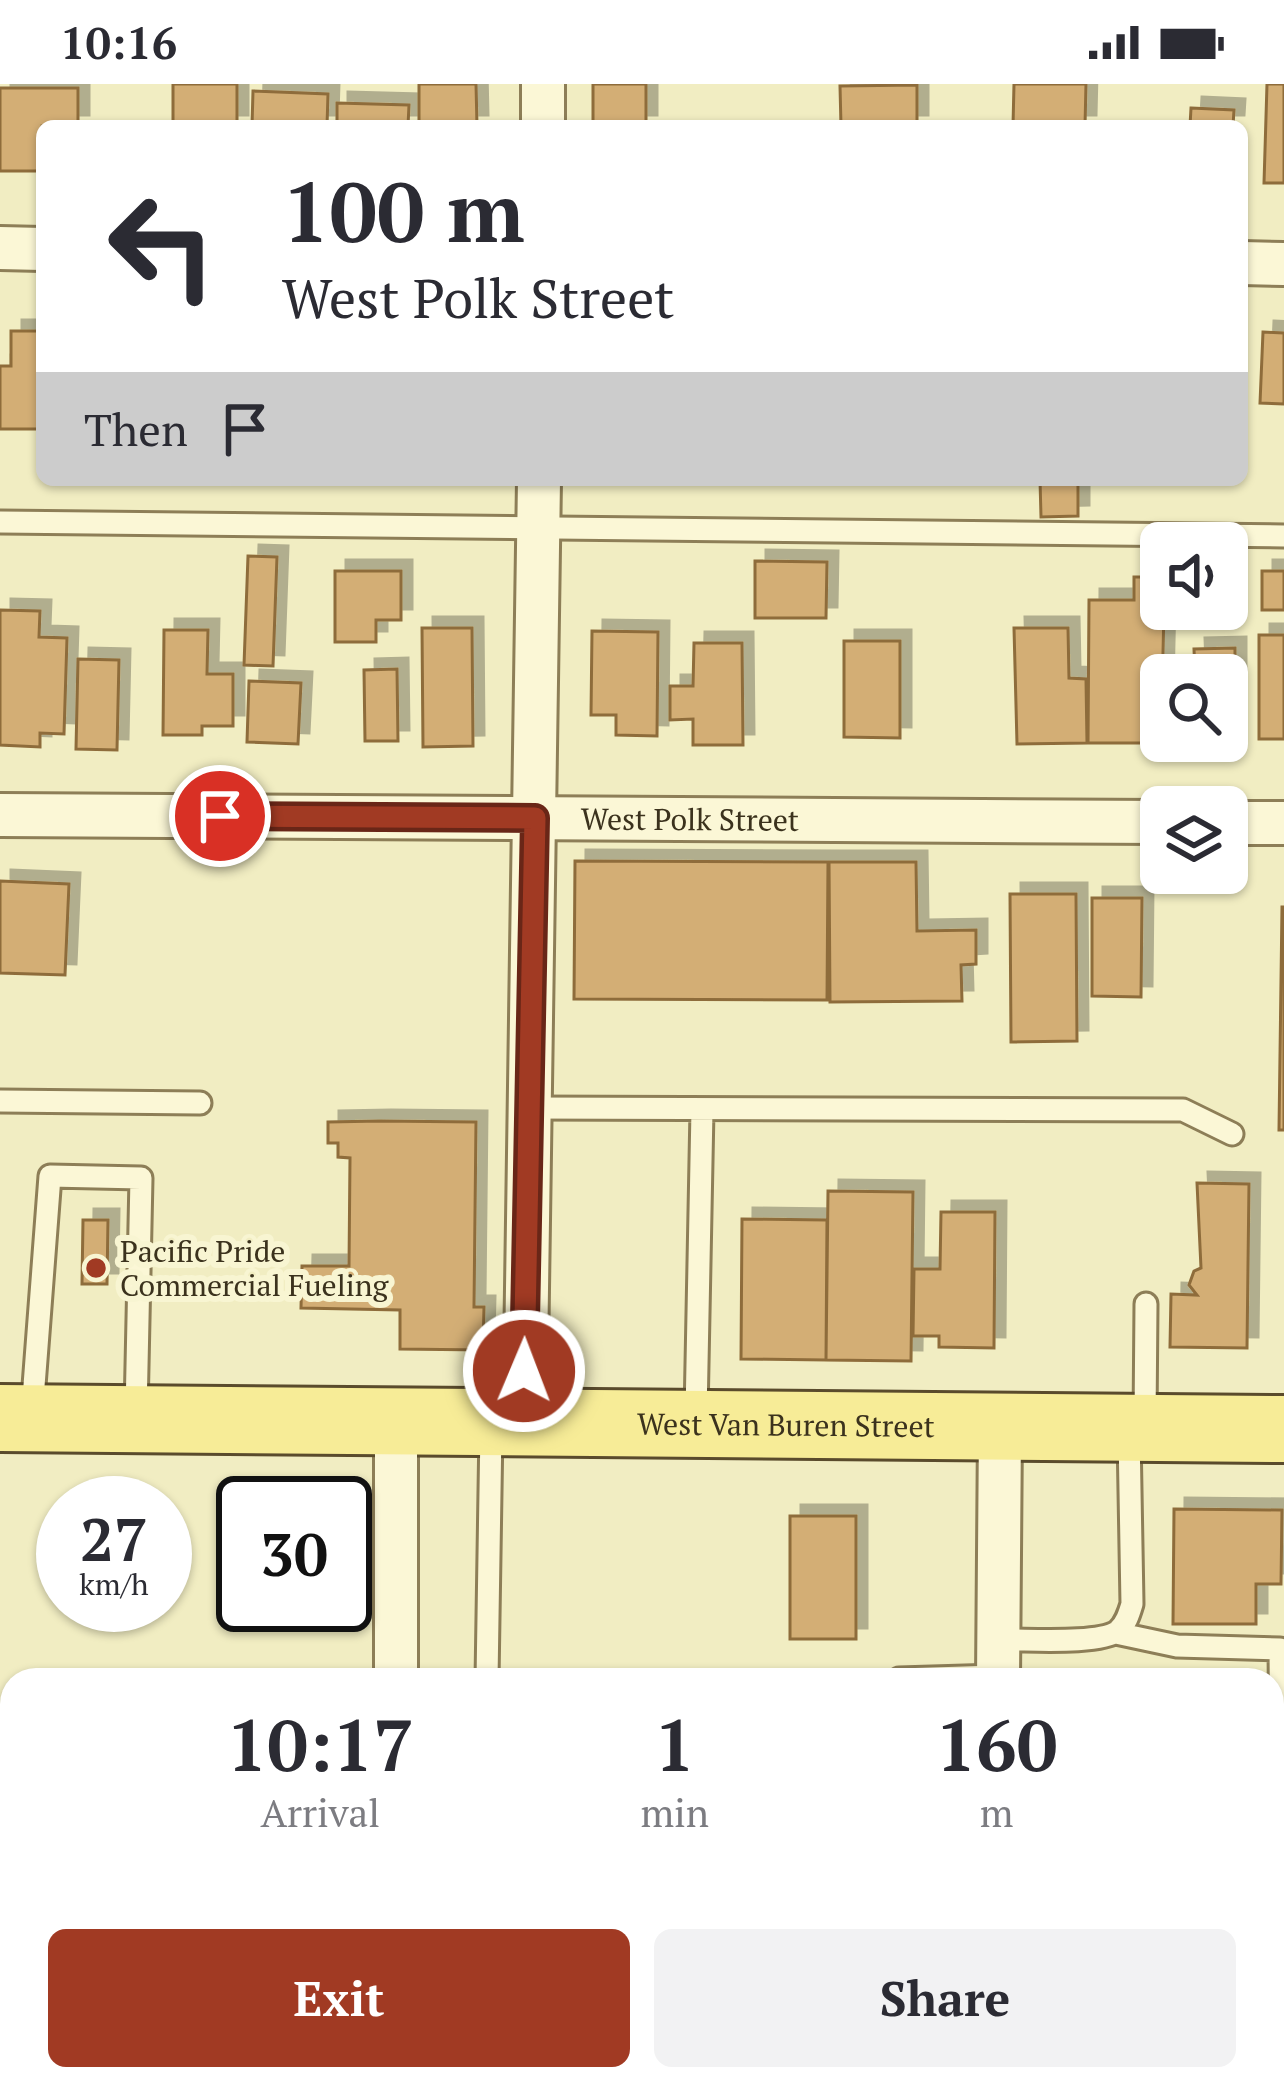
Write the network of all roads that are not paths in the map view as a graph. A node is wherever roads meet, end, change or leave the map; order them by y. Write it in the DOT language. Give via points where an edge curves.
graph roads {
  1 [pos="543,84"];
  2 [pos="543,120"];
  3 [pos="0,248"];
  4 [pos="36,249"];
  5 [pos="1248,263"];
  6 [pos="1284,264"];
  7 [pos="539,486"];
  8 [pos="0,522"];
  9 [pos="538,528"];
  10 [pos="1284,536"];
  11 [pos="0,815"];
  12 [pos="535,818"];
  13 [pos="1140,822"];
  14 [pos="1248,823"];
  15 [pos="1284,823"];
  16 [pos="0,1101"];
  17 [pos="200,1103"];
  18 [pos="529,1108"];
  19 [pos="702,1110"];
  20 [pos="1232,1134"];
  21 [pos="1146,1304"];
  22 [pos="16,1418"];
  23 [pos="136,1419"];
  24 [pos="396,1420"];
  25 [pos="508,1423"];
  26 [pos="695,1424"];
  27 [pos="1000,1428"];
  28 [pos="1137,1428"];
  29 [pos="1284,1429"];
  30 [pos="1116,1633"];
  31 [pos="998,1665"];
  32 [pos="396,1668"];
  33 [pos="488,1668"];
  34 [pos="1280,1668"];
  1 -- 2 [label="street"];
  3 -- 4 [label="street"];
  5 -- 6 [label="street"];
  7 -- 9 [label="street"];
  8 -- 9 [label="lane"];
  9 -- 10 [label="lane"];
  9 -- 12 [label="street"];
  11 -- 12 [label="street, West Polk Street"];
  12 -- 13 [label="street, West Polk Street"];
  12 -- 18 [label="street"];
  14 -- 15 [label="street"];
  16 -- 17 [label="lane"];
  18 -- 19 [label="lane"];
  18 -- 25 [label="street"];
  19 -- 20 [label="lane" via="1183,1110"];
  19 -- 26 [label="lane"];
  21 -- 28 [label="lane"];
  22 -- 23 [label="main road, West Van Buren Street"];
  22 -- 23 [label="lane" via="50,1176 141,1178"];
  23 -- 24 [label="main road, West Van Buren Street"];
  24 -- 25 [label="main road, West Van Buren Street"];
  24 -- 32 [label="street"];
  25 -- 26 [label="main road, West Van Buren Street"];
  25 -- 33 [label="lane"];
  26 -- 27 [label="main road, West Van Buren Street"];
  27 -- 28 [label="main road, West Van Buren Street"];
  27 -- 31 [label="street"];
  28 -- 29 [label="main road, West Van Buren Street"];
  28 -- 30 [label="lane" via="1132,1604"];
  30 -- 31 [label="lane"];
  30 -- 34 [label="lane" via="1177,1646 1280,1649"];
}
